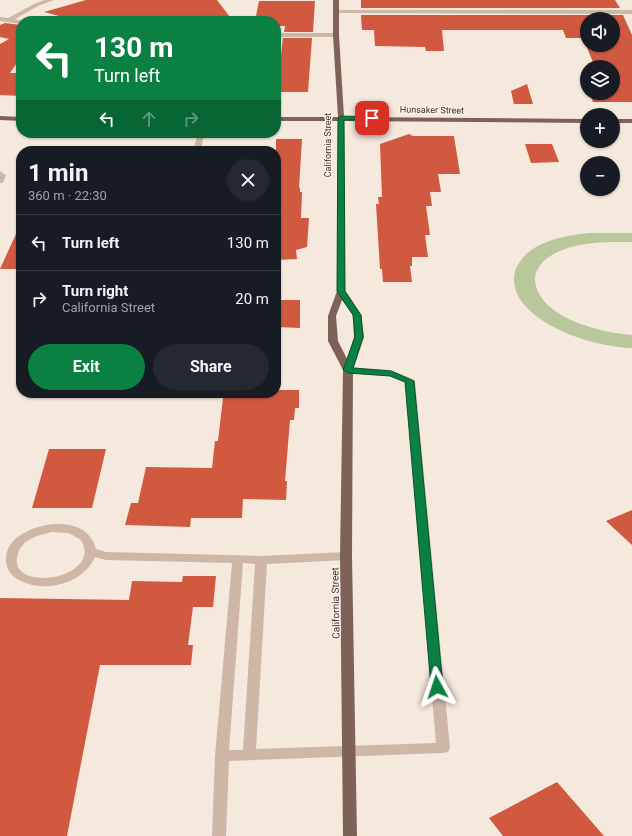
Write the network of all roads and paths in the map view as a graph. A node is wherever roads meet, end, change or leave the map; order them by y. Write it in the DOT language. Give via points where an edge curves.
graph roads {
  1 [pos="51,0"];
  2 [pos="336,0"];
  3 [pos="336,12"];
  4 [pos="632,12"];
  5 [pos="17,16"];
  6 [pos="16,17"];
  7 [pos="0,19"];
  8 [pos="10,20"];
  9 [pos="16,21"];
  10 [pos="281,35"];
  11 [pos="336,35"];
  12 [pos="0,118"];
  13 [pos="16,118"];
  14 [pos="341,118"];
  15 [pos="281,119"];
  16 [pos="580,121"];
  17 [pos="620,121"];
  18 [pos="632,121"];
  19 [pos="0,173"];
  20 [pos="0,181"];
  21 [pos="341,291"];
  22 [pos="348,370"];
  23 [pos="91,552"];
  24 [pos="346,556"];
  25 [pos="238,559"];
  26 [pos="261,560"];
  27 [pos="350,751"];
  28 [pos="249,755"];
  29 [pos="222,756"];
  30 [pos="219,836"];
  31 [pos="350,836"];
  1 -- 5 [label="street"];
  2 -- 3 [label="main road, California Street"];
  3 -- 4 [label="street"];
  3 -- 11 [label="main road, California Street"];
  6 -- 8 [label="street"];
  7 -- 8 [label="street"];
  8 -- 9 [label="street"];
  10 -- 11 [label="street"];
  11 -- 14 [label="main road, California Street"];
  12 -- 13 [label="main road"];
  14 -- 15 [label="main road, Hunsaker Street"];
  14 -- 16 [label="main road, Hunsaker Street"];
  14 -- 21 [label="main road, California Street"];
  17 -- 18 [label="main road"];
  19 -- 20 [label="street"];
  21 -- 22 [label="main road, California Street" via="332,316 333,341"];
  21 -- 22 [label="main road, California Street" via="357,315 359,337"];
  22 -- 24 [label="main road, California Street"];
  22 -- 27 [label="street" via="391,373 410,381 443,748"];
  23 -- 23 [label="street" via="90,545 81,533 52,528 27,536 12,552 10,561 14,570 21,576 32,581 45,582 70,576 84,565"];
  23 -- 25 [label="street" via="106,556"];
  24 -- 26 [label="street"];
  24 -- 27 [label="main road, California Street"];
  25 -- 26 [label="street"];
  25 -- 29 [label="street"];
  26 -- 28 [label="street"];
  27 -- 28 [label="street"];
  27 -- 31 [label="main road, California Street"];
  28 -- 29 [label="street"];
  29 -- 30 [label="street"];
}
